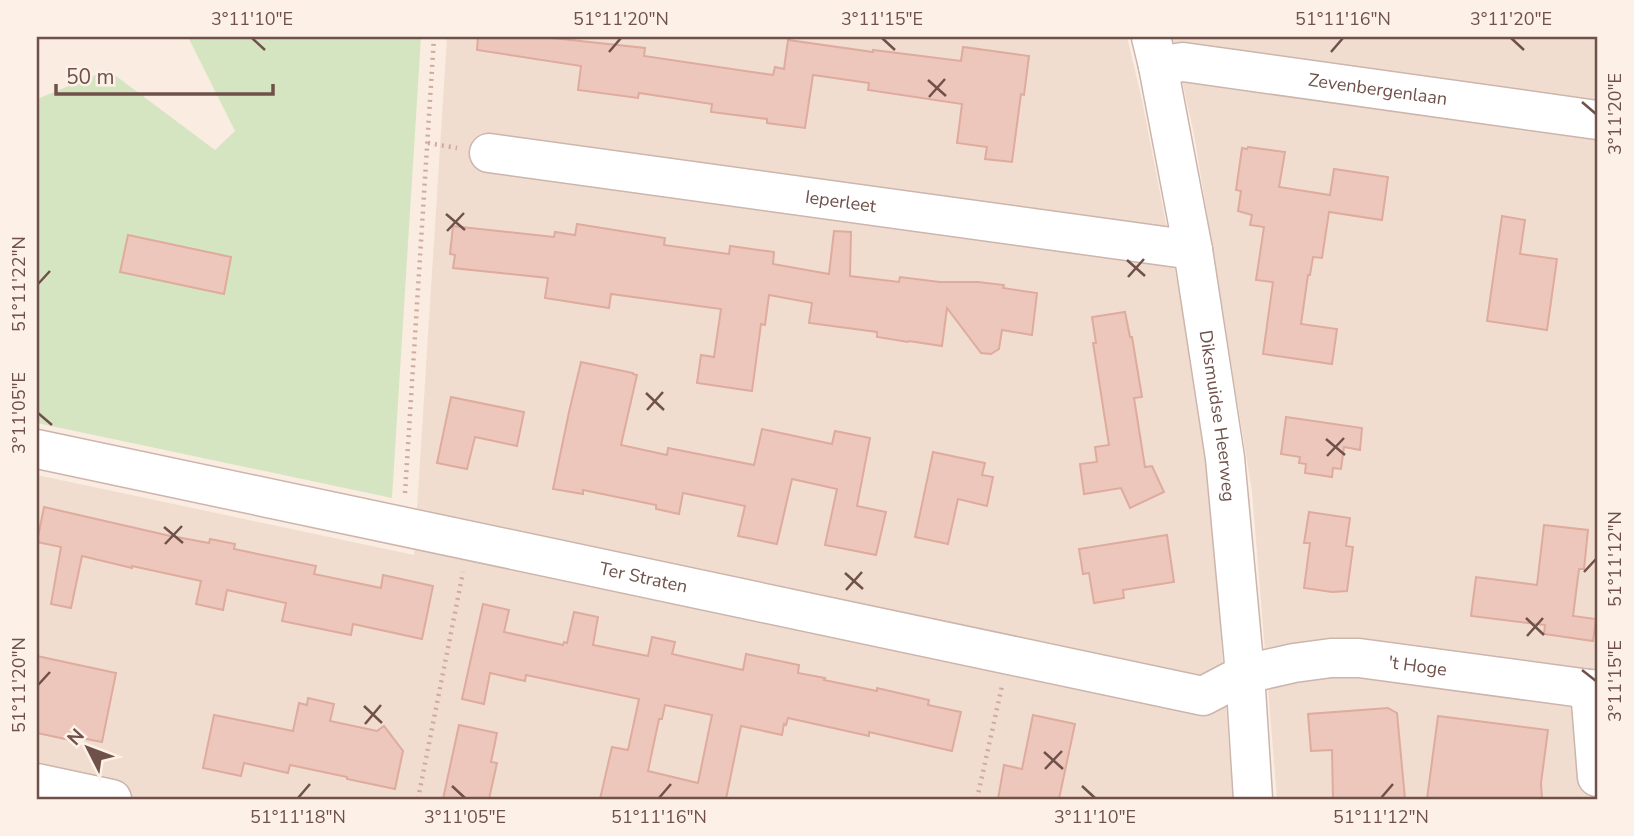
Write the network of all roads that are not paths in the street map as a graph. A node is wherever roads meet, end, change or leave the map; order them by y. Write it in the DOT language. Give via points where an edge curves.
graph roads {
  1 [pos="1155,51"];
  2 [pos="1597,120"];
  3 [pos="489,153"];
  4 [pos="1193,250"];
  5 [pos="37,449"];
  6 [pos="1245,674"];
  7 [pos="1594,689"];
  8 [pos="1597,777"];
  9 [pos="37,783"];
  10 [pos="112,799"];
  11 [pos="1253,799"];
  1 -- 2 [label="street, Zevenbergenlaan" via="1183,62"];
  1 -- 4 [label="street, Diksmuidse Heerweg"];
  3 -- 4 [label="street, Ieperleet"];
  4 -- 6 [label="street, Diksmuidse Heerweg" via="1225,458"];
  5 -- 6 [label="street, Ter Straten" via="1203,696"];
  6 -- 7 [label="street, 't Hoge" via="1294,663 1359,658"];
  6 -- 11 [label="street, Diksmuidse Heerweg"];
  7 -- 8 [label="street, 't Hoge"];
  9 -- 10 [label="street"];
}
